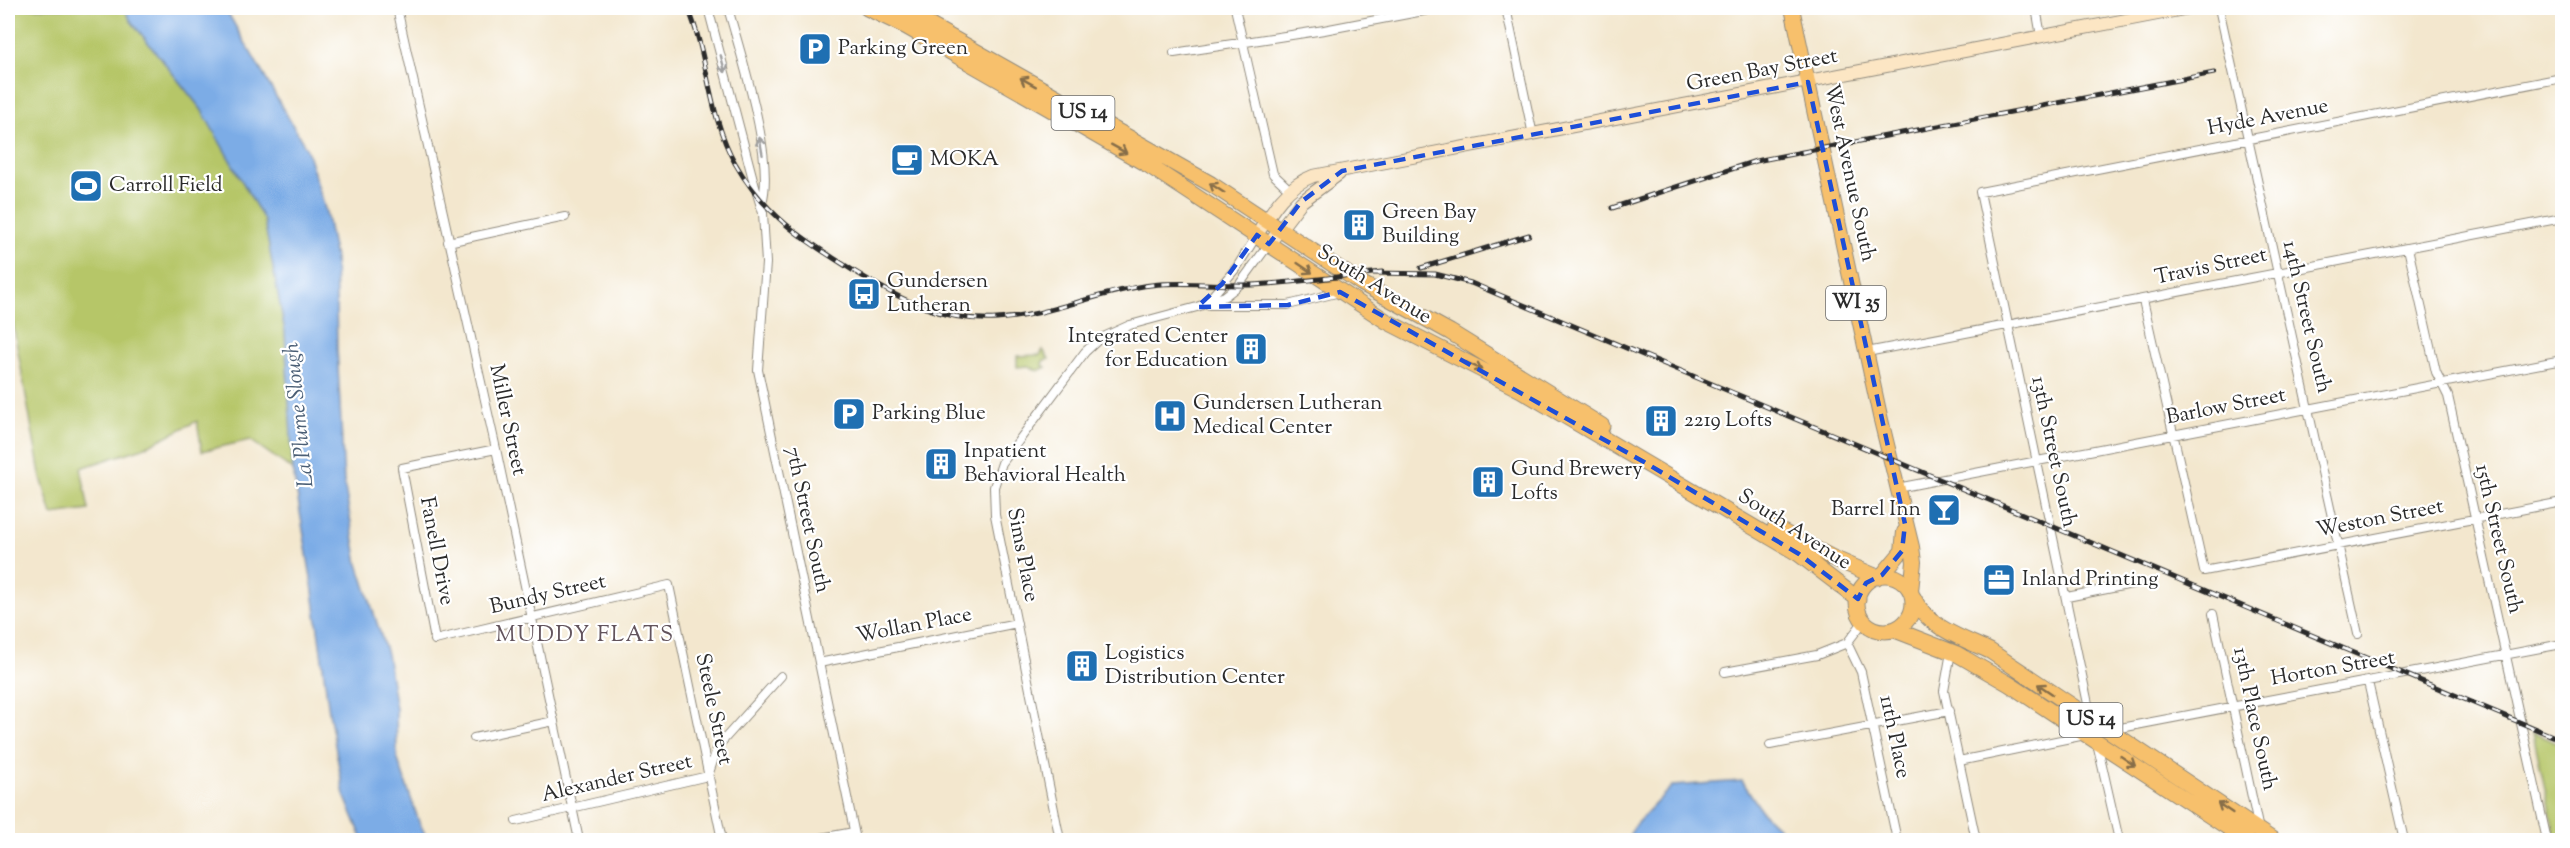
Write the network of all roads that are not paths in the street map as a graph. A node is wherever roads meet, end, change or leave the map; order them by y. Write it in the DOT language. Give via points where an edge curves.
graph roads {
  1 [pos="397,8"];
  2 [pos="708,8"];
  3 [pos="728,8"];
  4 [pos="867,8"];
  5 [pos="898,8"];
  6 [pos="1235,8"];
  7 [pos="1439,8"];
  8 [pos="1506,8"];
  9 [pos="1791,8"];
  10 [pos="2036,8"];
  11 [pos="2189,8"];
  12 [pos="2219,8"];
  13 [pos="2041,36"];
  14 [pos="1242,44"];
  15 [pos="1174,53"];
  16 [pos="2562,78"];
  17 [pos="1808,82"];
  18 [pos="1533,135"];
  19 [pos="2248,140"];
  20 [pos="1342,171"];
  21 [pos="1290,190"];
  22 [pos="1980,192"];
  23 [pos="762,203"];
  24 [pos="565,218"];
  25 [pos="2562,218"];
  26 [pos="1272,224"];
  27 [pos="1263,239"];
  28 [pos="448,242"];
  29 [pos="2408,248"];
  30 [pos="2277,272"];
  31 [pos="1340,292"];
  32 [pos="2143,300"];
  33 [pos="1206,302"];
  34 [pos="1197,307"];
  35 [pos="2007,325"];
  36 [pos="1867,352"];
  37 [pos="2562,360"];
  38 [pos="2442,383"];
  39 [pos="2308,409"];
  40 [pos="2172,436"];
  41 [pos="496,449"];
  42 [pos="2035,462"];
  43 [pos="1897,489"];
  44 [pos="2562,502"];
  45 [pos="2474,519"];
  46 [pos="1905,524"];
  47 [pos="2340,545"];
  48 [pos="1879,576"];
  49 [pos="2137,583"];
  50 [pos="669,585"];
  51 [pos="1912,594"];
  52 [pos="2067,597"];
  53 [pos="1858,599"];
  54 [pos="2212,614"];
  55 [pos="531,616"];
  56 [pos="1864,621"];
  57 [pos="1017,623"];
  58 [pos="1895,630"];
  59 [pos="2358,634"];
  60 [pos="435,640"];
  61 [pos="1847,643"];
  62 [pos="2562,644"];
  63 [pos="1951,652"];
  64 [pos="2506,655"];
  65 [pos="819,663"];
  66 [pos="1725,672"];
  67 [pos="781,676"];
  68 [pos="2368,682"];
  69 [pos="2232,706"];
  70 [pos="1949,711"];
  71 [pos="554,721"];
  72 [pos="1873,725"];
  73 [pos="2110,730"];
  74 [pos="2091,731"];
  75 [pos="474,738"];
  76 [pos="1770,745"];
  77 [pos="1959,761"];
  78 [pos="708,776"];
  79 [pos="572,809"];
  80 [pos="516,821"];
  81 [pos="855,836"];
  82 [pos="2253,836"];
  83 [pos="579,840"];
  84 [pos="722,840"];
  85 [pos="810,840"];
  86 [pos="1060,840"];
  87 [pos="1897,840"];
  88 [pos="1976,840"];
  89 [pos="2119,840"];
  90 [pos="2274,840"];
  91 [pos="2404,840"];
  92 [pos="2547,840"];
  1 -- 28 [label="street, Miller Street"];
  2 -- 23 [label="street, 7th Street South, one-way"];
  23 -- 3 [label="street, 7th Street South, one-way" via="766,187 761,148"];
  4 -- 27 [label="highway, South Avenue / US 14, one-way" via="908,27 1148,165"];
  26 -- 5 [label="highway, South Avenue / US 14, one-way" via="1180,166"];
  6 -- 14 [label="street"];
  7 -- 14 [label="street"];
  8 -- 18 [label="street"];
  9 -- 17 [label="main road, West Avenue South / WI 35"];
  10 -- 13 [label="street"];
  11 -- 13 [label="street, Green Bay Street"];
  12 -- 19 [label="street, 14th Street South"];
  13 -- 17 [label="street, Green Bay Street"];
  14 -- 15 [label="street"];
  14 -- 21 [label="street" via="1273,174"];
  16 -- 19 [label="street, Hyde Avenue"];
  17 -- 18 [label="street, Green Bay Street"];
  17 -- 36 [label="main road, West Avenue South / WI 35"];
  18 -- 20 [label="street, Green Bay Street"];
  19 -- 22 [label="street, Hyde Avenue"];
  19 -- 30 [label="street, 14th Street South"];
  20 -- 21 [label="street, Green Bay Street" via="1305,179"];
  20 -- 26 [label="street, Green Bay Street"];
  21 -- 26 [label="street, Green Bay Street"];
  22 -- 35 [label="street, 13th Street South"];
  23 -- 65 [label="street, 7th Street South" via="766,263 758,370"];
  24 -- 28 [label="street"];
  25 -- 29 [label="street, Travis Street"];
  26 -- 27 [label="street, Green Bay Street"];
  26 -- 48 [label="highway, South Avenue / US 14" via="1361,283 1450,332 1783,533"];
  27 -- 31 [label="highway, South Avenue / US 14, one-way"];
  27 -- 33 [label="street, Sims Place"];
  27 -- 33 [label="street, Sims Place" via="1239,285 1225,296"];
  28 -- 41 [label="street, Miller Street"];
  29 -- 30 [label="street, Travis Street"];
  29 -- 38 [label="street, 15th Street South" via="2436,372"];
  30 -- 32 [label="street, Travis Street"];
  30 -- 39 [label="street, 14th Street South"];
  31 -- 34 [label="street, Sims Place" via="1288,305 1228,303"];
  31 -- 53 [label="highway, South Avenue / US 14, one-way" via="1644,462 1799,554"];
  32 -- 35 [label="street, Travis Street"];
  32 -- 40 [label="street"];
  33 -- 34 [label="street, Sims Place"];
  34 -- 57 [label="street, Sims Place" via="1130,325 1100,339 1085,352 999,469 993,501"];
  35 -- 36 [label="street, Travis Street"];
  35 -- 42 [label="street, 13th Street South"];
  36 -- 43 [label="main road, West Avenue South / WI 35"];
  37 -- 38 [label="street, Barlow Street"];
  38 -- 39 [label="street, Barlow Street"];
  38 -- 45 [label="street, 15th Street South"];
  39 -- 40 [label="street, Barlow Street"];
  39 -- 47 [label="street, 14th Street South"];
  40 -- 42 [label="street, Barlow Street"];
  40 -- 47 [label="street, Weston Street" via="2204,571"];
  41 -- 55 [label="street, Miller Street"];
  41 -- 60 [label="street, Fanell Drive" via="402,468"];
  42 -- 43 [label="street, Barlow Street"];
  42 -- 52 [label="street, 13th Street South"];
  43 -- 46 [label="main road, West Avenue South / WI 35"];
  44 -- 45 [label="street, Weston Street"];
  45 -- 47 [label="street, Weston Street"];
  45 -- 64 [label="street, 15th Street South"];
  46 -- 48 [label="main road, West Avenue South / WI 35" via="1902,551"];
  46 -- 51 [label="main road, West Avenue South / WI 35" via="1914,562"];
  47 -- 59 [label="street, 14th Street South"];
  48 -- 51 [label="highway, South Avenue / US 14" via="1899,579"];
  48 -- 53 [label="highway, South Avenue" via="1862,588"];
  49 -- 52 [label="street"];
  50 -- 55 [label="street, Bundy Street"];
  50 -- 78 [label="street, Steele Street"];
  51 -- 58 [label="highway" via="1911,614"];
  74 -- 51 [label="highway, South Avenue / US 14, one-way" via="1989,651 1932,621 1918,608"];
  52 -- 74 [label="street, 13th Street South"];
  53 -- 56 [label="highway, South Avenue"];
  54 -- 69 [label="street, 13th Place South"];
  55 -- 60 [label="street, Bundy Street"];
  55 -- 71 [label="street, Miller Street"];
  56 -- 58 [label="highway, South Avenue / US 14" via="1875,629"];
  56 -- 61 [label="street"];
  57 -- 65 [label="street, Wollan Place"];
  57 -- 86 [label="street, Sims Place"];
  58 -- 63 [label="highway, South Avenue / US 14"];
  61 -- 66 [label="street" via="1817,655"];
  61 -- 72 [label="street, 11th Place" via="1861,672"];
  62 -- 64 [label="street, Horton Street"];
  63 -- 70 [label="street" via="1944,680"];
  63 -- 74 [label="highway, South Avenue / US 14"];
  64 -- 68 [label="street, Horton Street"];
  64 -- 92 [label="street, 15th Street South"];
  65 -- 81 [label="street, 7th Street South"];
  67 -- 78 [label="street, Alexander Street" via="718,746"];
  68 -- 69 [label="street, Horton Street"];
  68 -- 91 [label="street"];
  69 -- 73 [label="street, Horton Street"];
  69 -- 82 [label="street, 13th Place South"];
  70 -- 72 [label="street"];
  70 -- 77 [label="street"];
  71 -- 75 [label="street"];
  71 -- 79 [label="street, Miller Street"];
  72 -- 76 [label="street"];
  72 -- 87 [label="street, 11th Place"];
  73 -- 74 [label="highway, South Avenue / US 14"];
  82 -- 73 [label="highway, South Avenue / US 14, one-way"];
  74 -- 77 [label="street"];
  74 -- 82 [label="highway, South Avenue / US 14, one-way"];
  74 -- 89 [label="street, 13th Street South"];
  77 -- 88 [label="street"];
  78 -- 79 [label="street, Alexander Street"];
  78 -- 84 [label="street, Steele Street"];
  79 -- 80 [label="street, Alexander Street"];
  79 -- 83 [label="street, Miller Street"];
  81 -- 85 [label="street"];
  82 -- 90 [label="highway, South Avenue / US 14"];
}
